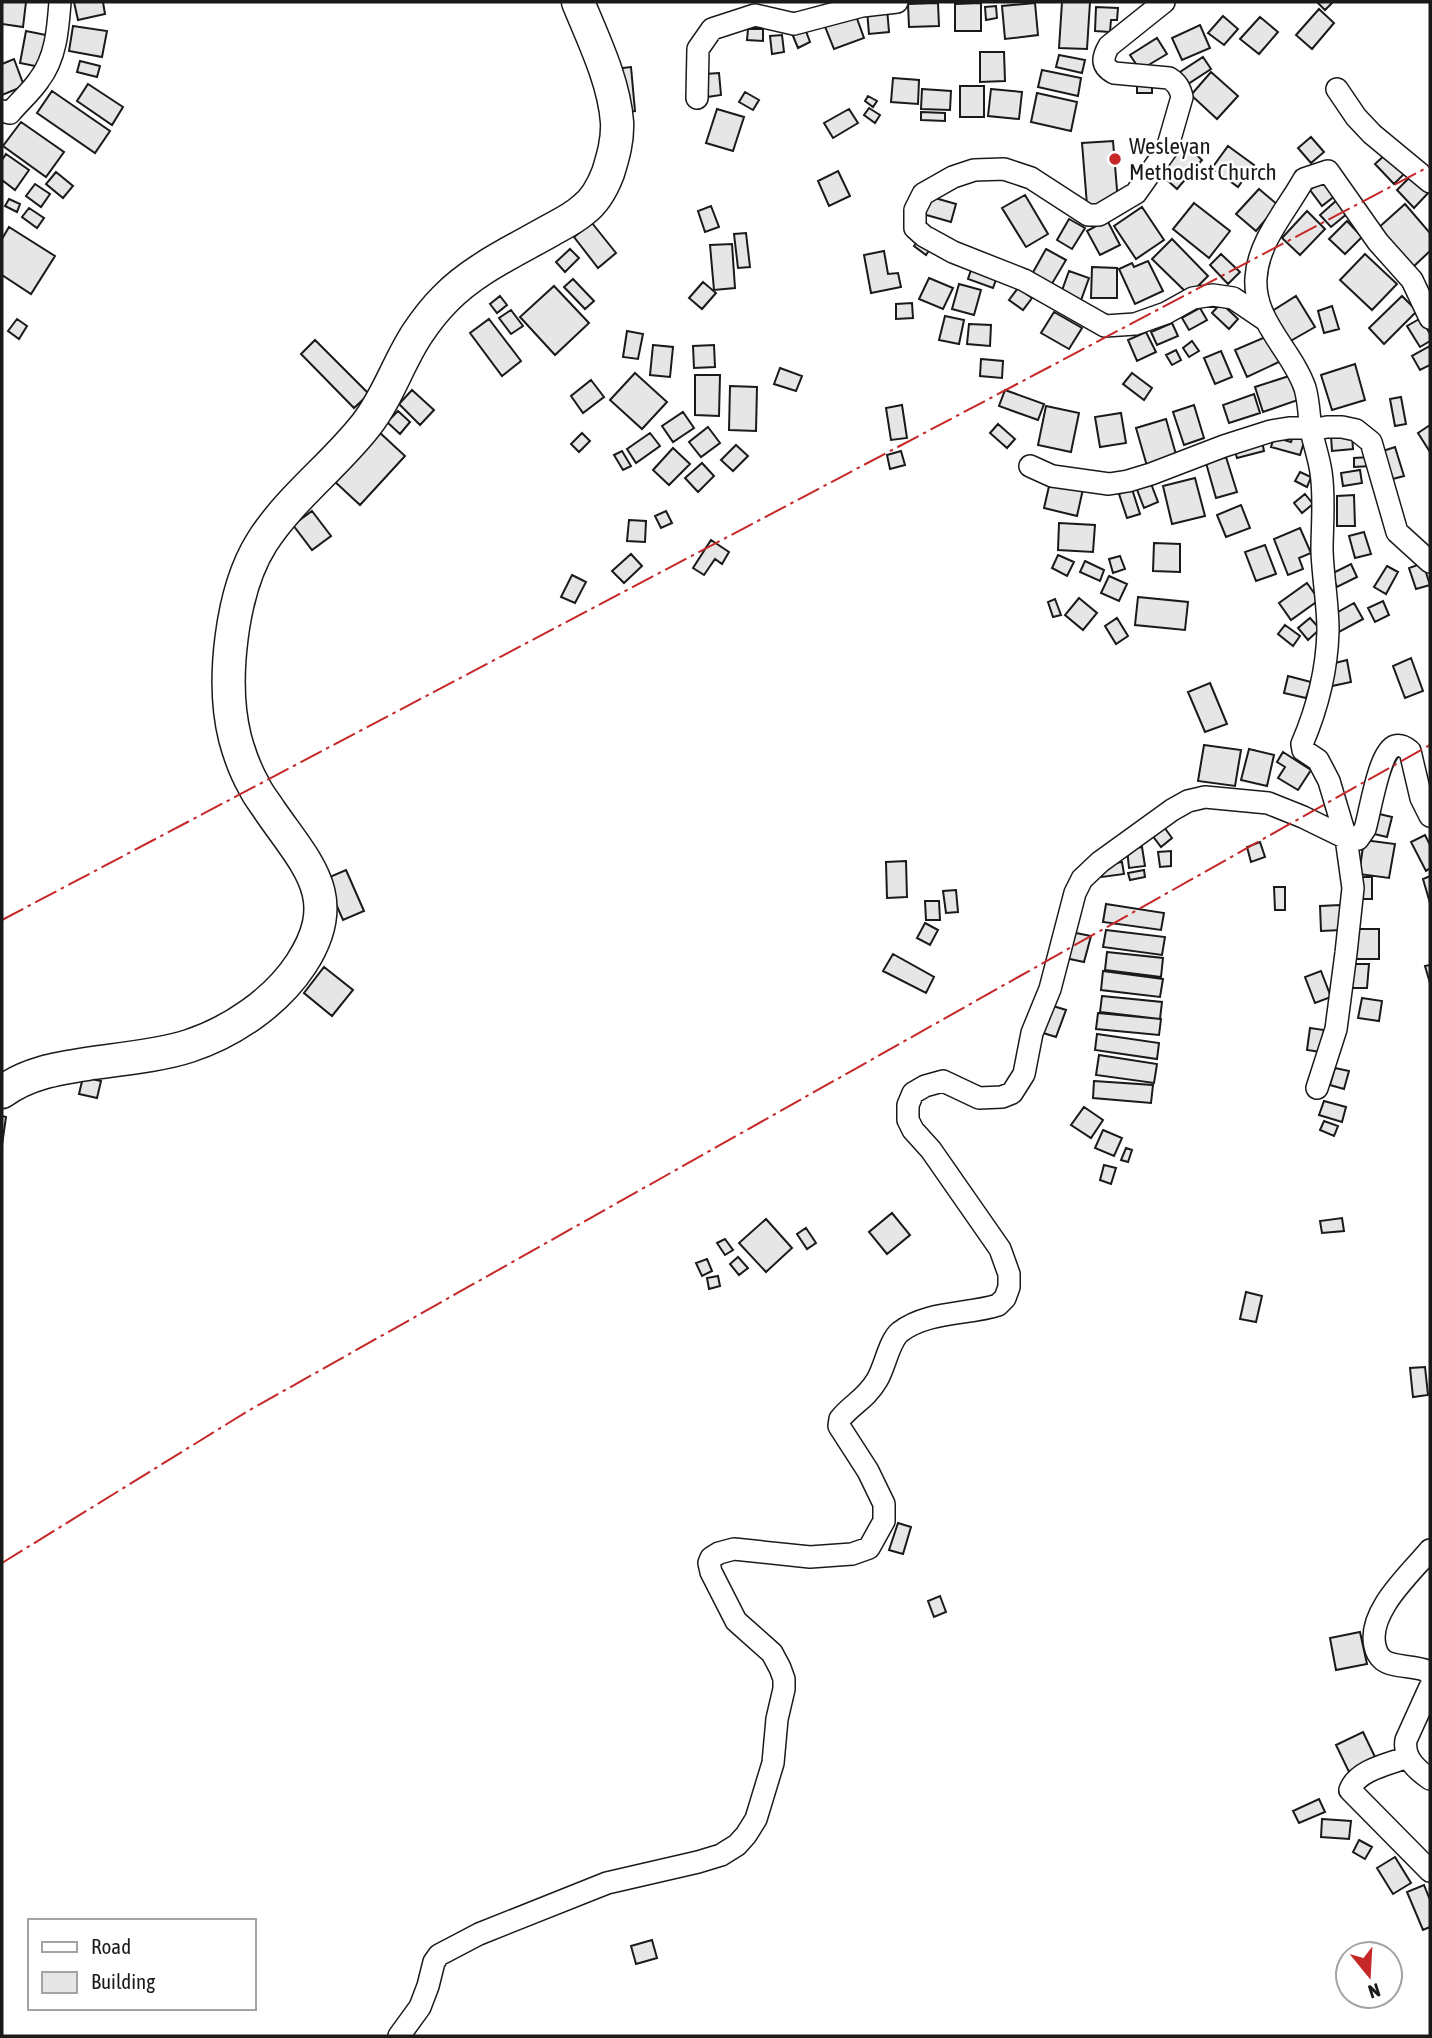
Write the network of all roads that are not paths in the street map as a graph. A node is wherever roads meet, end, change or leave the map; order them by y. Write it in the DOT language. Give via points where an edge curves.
graph roads {
  1 [pos="60,2"];
  2 [pos="578,2"];
  3 [pos="897,2"];
  4 [pos="1164,2"];
  5 [pos="1337,89"];
  6 [pos="697,98"];
  7 [pos="4,117"];
  8 [pos="1430,182"];
  9 [pos="1430,318"];
  10 [pos="1264,319"];
  11 [pos="1311,430"];
  12 [pos="1030,466"];
  13 [pos="1430,562"];
  14 [pos="1430,816"];
  15 [pos="1346,838"];
  16 [pos="1317,1088"];
  17 [pos="2,1092"];
  18 [pos="1430,1550"];
  19 [pos="1430,1675"];
  20 [pos="1430,1687"];
  21 [pos="1408,1757"];
  22 [pos="1430,1780"];
  23 [pos="1430,1871"];
  24 [pos="399,2036"];
  1 -- 7 [label="street" via="50,60 39,80"];
  2 -- 17 [label="highway" via="602,62 617,123 614,154 604,182 586,208 446,297 417,334 368,423 293,503 263,540 246,572 230,651 228,693 235,738 254,788 306,861 317,885 320,924 314,943 276,994 219,1034 186,1048 36,1074"];
  3 -- 6 [label="street" via="794,24 755,15 712,29 698,49"];
  4 -- 10 [label="street" via="1104,55 1103,64 1114,73 1169,78 1182,97 1167,149 1136,194 1099,215 1088,215 1031,178 1004,169 974,170 923,194 915,210 915,228 953,252 1024,280 1105,326 1135,324 1193,298 1213,295 1233,298"];
  5 -- 8 [label="street" via="1372,134"];
  9 -- 10 [label="street" via="1412,280 1378,242 1328,171 1304,179 1261,254 1255,278"];
  10 -- 11 [label="street" via="1306,390"];
  11 -- 12 [label="street" via="1289,428 1247,438 1118,483 1052,475"];
  11 -- 13 [label="street" via="1342,427 1356,430 1371,442 1397,532"];
  11 -- 15 [label="street" via="1322,481 1328,632 1317,699 1302,744 1324,771"];
  14 -- 15 [label="street" via="1410,751 1395,746 1381,762 1362,836"];
  15 -- 16 [label="street" via="1353,888 1350,922 1336,1029"];
  15 -- 24 [label="street" via="1268,803 1205,797 1172,810 1082,879 1020,1083 1002,1097 979,1098 943,1082 914,1093 908,1105 913,1130 1000,1248 1009,1287 998,1305 934,1318 902,1331 893,1339 877,1381 840,1419 839,1426 884,1504 884,1521 877,1537 869,1548 852,1554 810,1557 734,1549 719,1553 709,1563 736,1621 772,1653 784,1679 773,1763 756,1819 737,1844 721,1854 607,1883 479,1934 439,1955 420,2007"];
  18 -- 19 [label="street" via="1387,1602 1373,1633 1381,1659 1421,1668"];
  20 -- 21 [label="street" via="1406,1740"];
  21 -- 22 [label="street"];
  21 -- 23 [label="street" via="1367,1773 1352,1783 1350,1790"];
}
